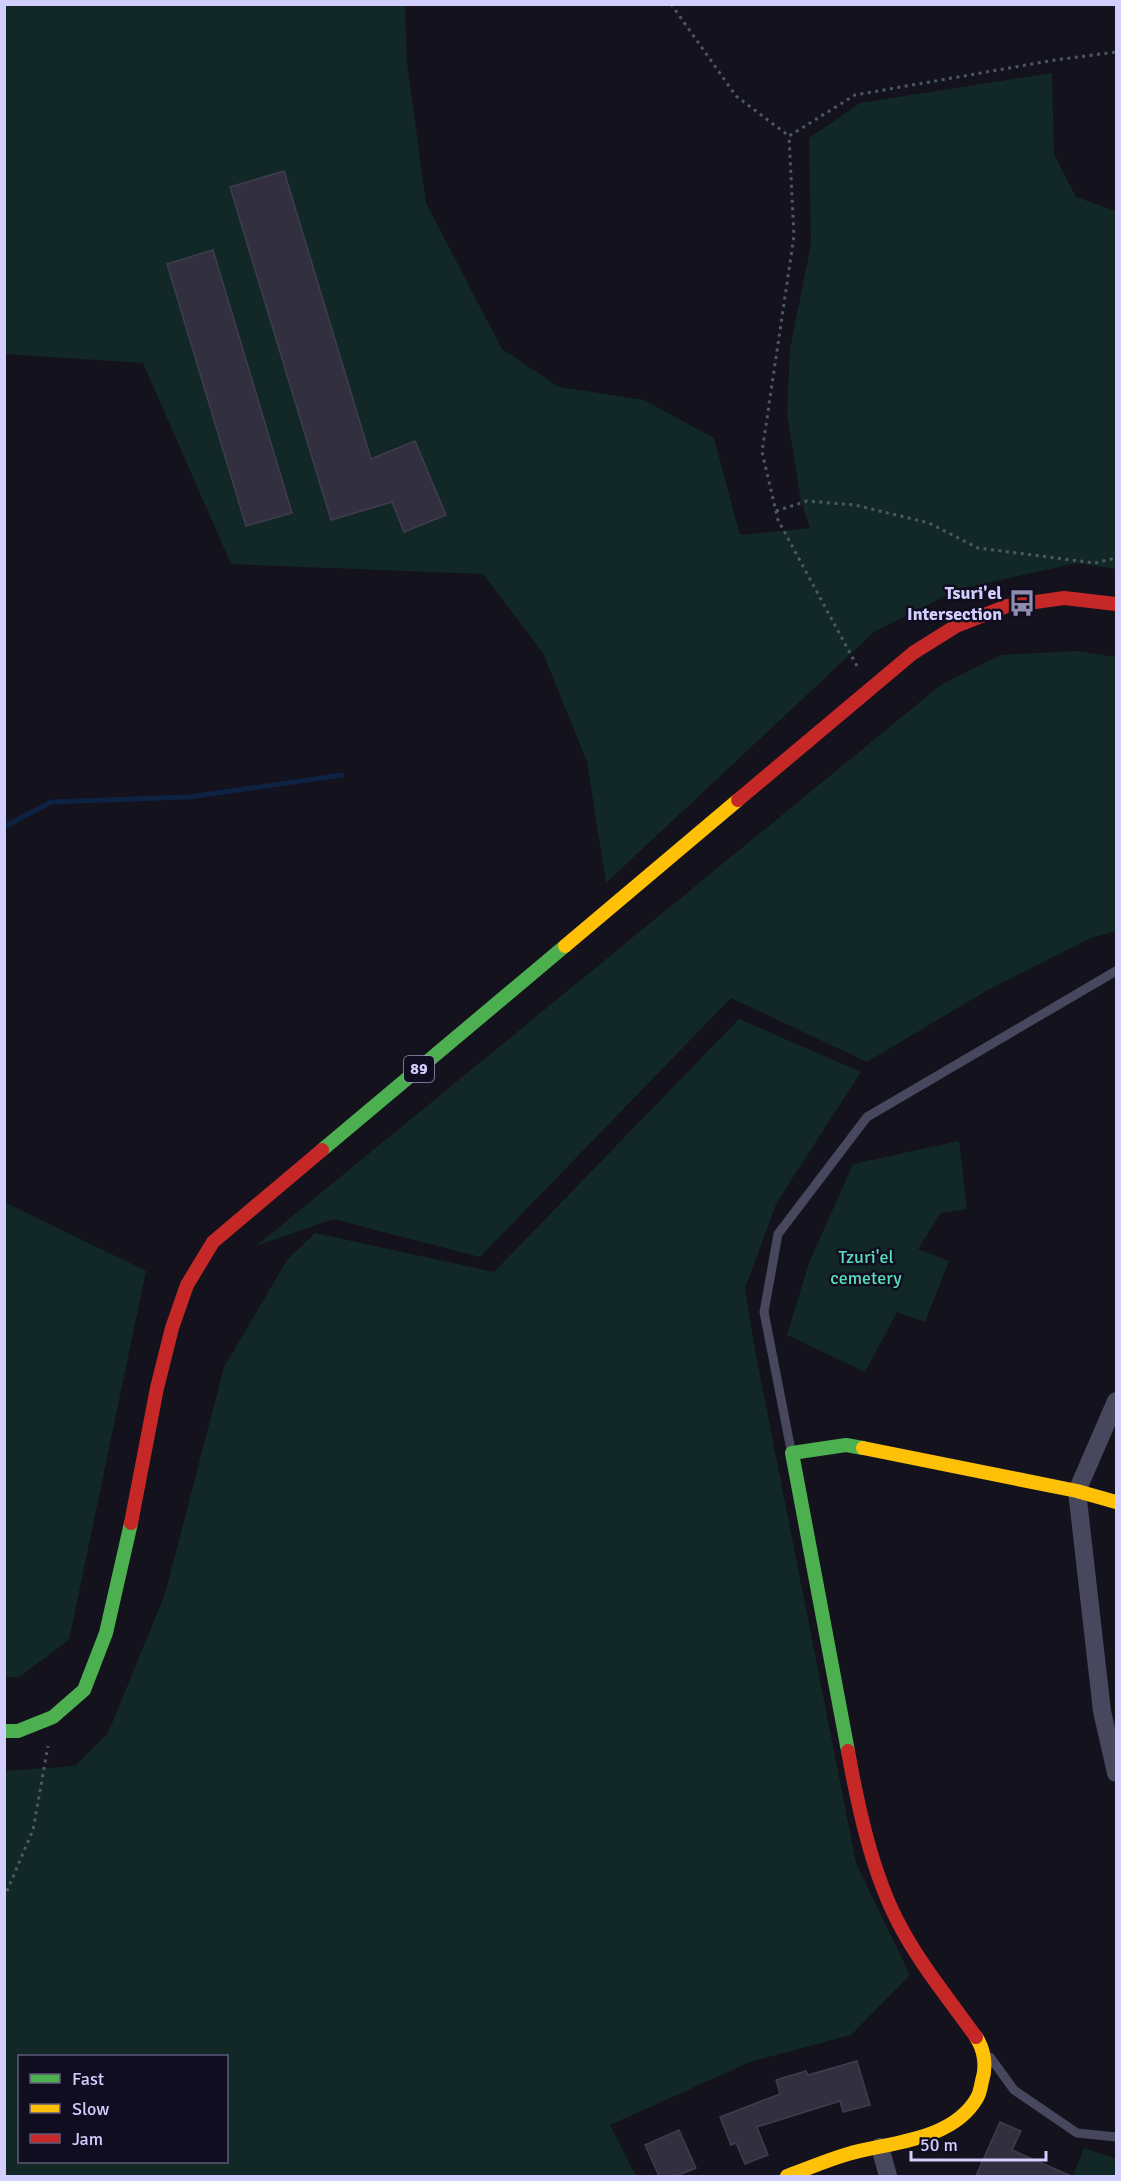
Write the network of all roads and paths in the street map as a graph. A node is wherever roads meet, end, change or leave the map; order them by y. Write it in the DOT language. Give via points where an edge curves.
graph roads {
  1 [pos="671,4"];
  2 [pos="1116,52"];
  3 [pos="789,136"];
  4 [pos="776,511"];
  5 [pos="1116,558"];
  6 [pos="1086,600"];
  7 [pos="1116,604"];
  8 [pos="1116,615"];
  9 [pos="870,690"];
  10 [pos="1116,971"];
  11 [pos="1116,1401"];
  12 [pos="792,1453"];
  13 [pos="1077,1491"];
  14 [pos="1116,1502"];
  15 [pos="53,1718"];
  16 [pos="4,1731"];
  17 [pos="1116,1773"];
  18 [pos="4,1898"];
  19 [pos="983,2047"];
  20 [pos="1116,2137"];
  21 [pos="880,2147"];
  22 [pos="788,2176"];
  23 [pos="888,2176"];
  1 -- 3 [label="path" via="736,96"];
  2 -- 3 [label="path" via="855,95"];
  3 -- 4 [label="path" via="794,236 762,452"];
  4 -- 5 [label="path" via="807,501 855,505 929,522 978,548 1095,563"];
  4 -- 9 [label="path"];
  6 -- 7 [label="main road, 89"];
  6 -- 8 [label="main road"];
  6 -- 9 [label="main road, 89" via="1064,598 1007,606 956,626 913,653"];
  9 -- 15 [label="main road, 89" via="213,1242 187,1285 172,1328 106,1633 84,1690"];
  10 -- 12 [label="lane" via="867,1117 778,1234 764,1312"];
  11 -- 13 [label="street"];
  12 -- 13 [label="main road" via="846,1445"];
  12 -- 19 [label="main road" via="854,1784 879,1878 903,1930"];
  13 -- 14 [label="main road"];
  13 -- 17 [label="street" via="1102,1711"];
  15 -- 16 [label="main road, 89" via="18,1731"];
  15 -- 18 [label="path" via="33,1830"];
  19 -- 20 [label="lane" via="1014,2090 1077,2133"];
  19 -- 21 [label="main road" via="984,2083 962,2116 943,2130 922,2138"];
  21 -- 22 [label="main road" via="844,2155"];
  21 -- 23 [label="street"];
}
